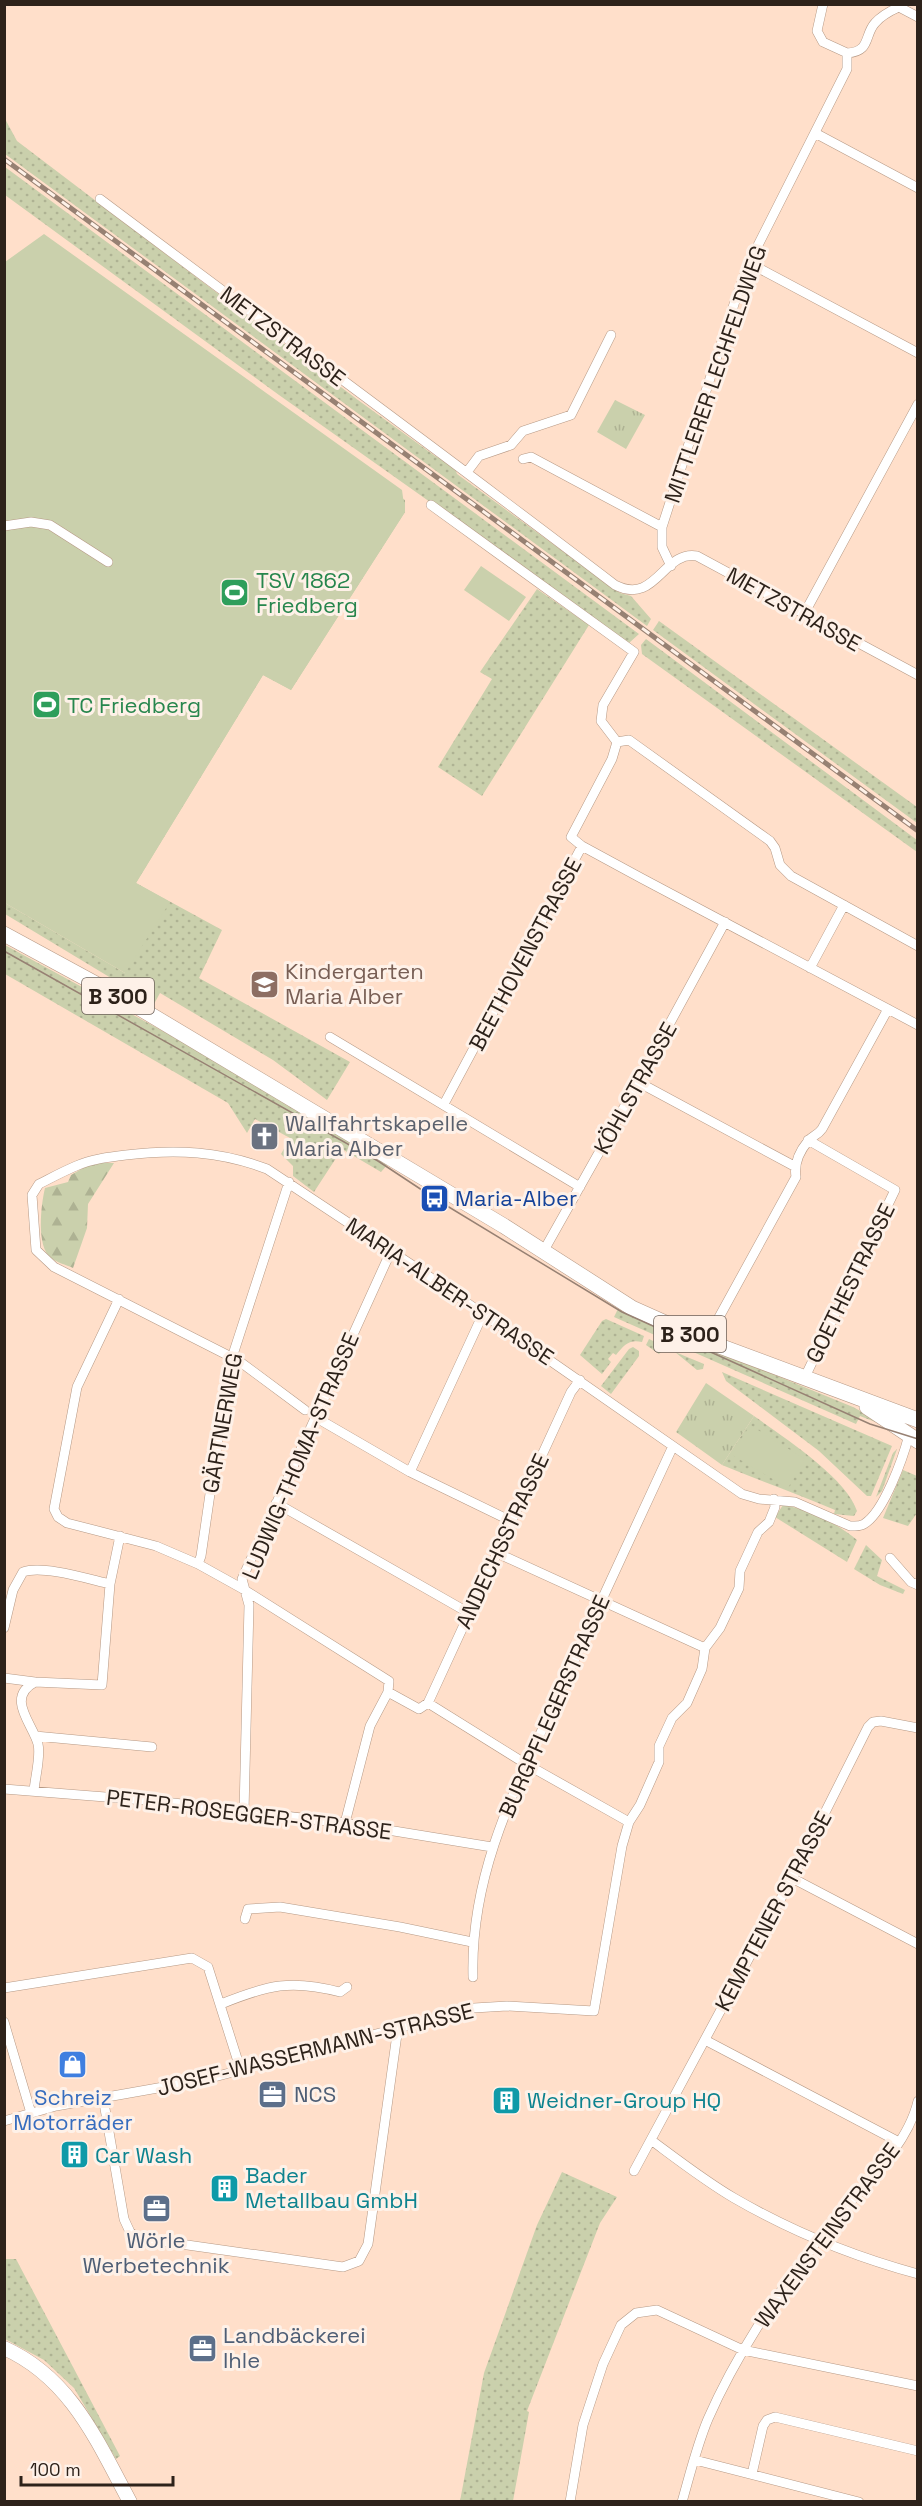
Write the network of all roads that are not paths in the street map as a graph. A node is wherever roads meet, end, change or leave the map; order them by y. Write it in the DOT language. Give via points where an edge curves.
graph roads {
  1 [pos="823,4"];
  2 [pos="918,17"];
  3 [pos="847,53"];
  4 [pos="815,134"];
  5 [pos="918,188"];
  6 [pos="100,199"];
  7 [pos="749,263"];
  8 [pos="612,335"];
  9 [pos="918,353"];
  10 [pos="918,404"];
  11 [pos="523,459"];
  12 [pos="467,472"];
  13 [pos="431,505"];
  14 [pos="4,526"];
  15 [pos="662,528"];
  16 [pos="108,562"];
  17 [pos="671,566"];
  18 [pos="804,614"];
  19 [pos="918,675"];
  20 [pos="617,742"];
  21 [pos="582,846"];
  22 [pos="844,905"];
  23 [pos="724,922"];
  24 [pos="4,934"];
  25 [pos="918,946"];
  26 [pos="810,968"];
  27 [pos="888,1009"];
  28 [pos="918,1025"];
  29 [pos="330,1037"];
  30 [pos="638,1082"];
  31 [pos="444,1104"];
  32 [pos="808,1140"];
  33 [pos="794,1166"];
  34 [pos="289,1182"];
  35 [pos="580,1187"];
  36 [pos="391,1251"];
  37 [pos="543,1252"];
  38 [pos="119,1299"];
  39 [pos="483,1314"];
  40 [pos="706,1341"];
  41 [pos="232,1357"];
  42 [pos="805,1377"];
  43 [pos="580,1380"];
  44 [pos="850,1396"];
  45 [pos="305,1410"];
  46 [pos="916,1415"];
  47 [pos="315,1417"];
  48 [pos="913,1438"];
  49 [pos="673,1446"];
  50 [pos="410,1472"];
  51 [pos="774,1499"];
  52 [pos="276,1503"];
  53 [pos="511,1521"];
  54 [pos="120,1536"];
  55 [pos="497,1553"];
  56 [pos="890,1558"];
  57 [pos="198,1564"];
  58 [pos="110,1584"];
  59 [pos="918,1585"];
  60 [pos="243,1589"];
  61 [pos="602,1600"];
  62 [pos="469,1613"];
  63 [pos="4,1628"];
  64 [pos="705,1648"];
  65 [pos="4,1678"];
  66 [pos="35,1682"];
  67 [pos="388,1692"];
  68 [pos="428,1703"];
  69 [pos="918,1728"];
  70 [pos="35,1736"];
  71 [pos="152,1747"];
  72 [pos="526,1764"];
  73 [pos="4,1790"];
  74 [pos="34,1791"];
  75 [pos="244,1812"];
  76 [pos="629,1822"];
  77 [pos="345,1823"];
  78 [pos="492,1847"];
  79 [pos="792,1878"];
  80 [pos="245,1919"];
  81 [pos="472,1942"];
  82 [pos="918,1944"];
  83 [pos="473,1977"];
  84 [pos="347,1987"];
  85 [pos="4,1988"];
  86 [pos="221,2004"];
  87 [pos="4,2022"];
  88 [pos="398,2027"];
  89 [pos="705,2040"];
  90 [pos="241,2071"];
  91 [pos="103,2097"];
  92 [pos="918,2101"];
  93 [pos="31,2113"];
  94 [pos="4,2121"];
  95 [pos="651,2140"];
  96 [pos="899,2142"];
  97 [pos="634,2171"];
  98 [pos="818,2239"];
  99 [pos="918,2274"];
  100 [pos="4,2349"];
  101 [pos="743,2350"];
  102 [pos="918,2386"];
  103 [pos="918,2451"];
  104 [pos="695,2460"];
  105 [pos="752,2474"];
  106 [pos="130,2502"];
  107 [pos="570,2502"];
  108 [pos="682,2502"];
  109 [pos="859,2502"];
  1 -- 3 [label="street" via="817,31 824,42"];
  2 -- 3 [label="street" via="899,7 888,12 873,25 863,48"];
  3 -- 4 [label="street, MITTLERER LECHFELDWEG" via="847,69"];
  4 -- 5 [label="street"];
  4 -- 7 [label="street, MITTLERER LECHFELDWEG"];
  6 -- 12 [label="street, METZSTRASSE"];
  7 -- 9 [label="street"];
  7 -- 15 [label="street, MITTLERER LECHFELDWEG"];
  8 -- 12 [label="street" via="571,416 523,431 512,445 479,456"];
  10 -- 18 [label="street"];
  11 -- 15 [label="street" via="531,457"];
  12 -- 17 [label="street, METZSTRASSE" via="626,591 640,590"];
  13 -- 20 [label="street" via="634,652 603,705 601,721"];
  14 -- 16 [label="street" via="31,522 50,525"];
  15 -- 17 [label="street" via="662,547"];
  17 -- 18 [label="street, METZSTRASSE" via="688,555 697,556"];
  18 -- 19 [label="street, METZSTRASSE"];
  20 -- 21 [label="street, BEETHOVENSTRASSE" via="571,837"];
  20 -- 22 [label="street" via="629,740 770,841 780,865 791,876"];
  21 -- 23 [label="street"];
  21 -- 31 [label="street, BEETHOVENSTRASSE"];
  22 -- 25 [label="street"];
  22 -- 26 [label="street"];
  23 -- 26 [label="street"];
  23 -- 30 [label="street, KÖHLSTRASSE"];
  24 -- 37 [label="main road, B 300" via="131,1003"];
  26 -- 27 [label="street"];
  27 -- 28 [label="street"];
  27 -- 32 [label="street" via="822,1129"];
  29 -- 31 [label="street"];
  30 -- 33 [label="street"];
  30 -- 35 [label="street, KÖHLSTRASSE"];
  31 -- 35 [label="street"];
  32 -- 33 [label="street"];
  32 -- 42 [label="street, GOETHESTRASSE" via="895,1190"];
  33 -- 40 [label="street" via="796,1177"];
  34 -- 36 [label="street, MARIA-ALBER-STRASSE"];
  34 -- 38 [label="street, MARIA-ALBER-STRASSE" via="239,1158 158,1151 97,1159 39,1184 32,1195 36,1250 54,1267"];
  34 -- 41 [label="street, GÄRTNERWEG"];
  35 -- 37 [label="street, KÖHLSTRASSE"];
  36 -- 39 [label="street, MARIA-ALBER-STRASSE"];
  36 -- 47 [label="street, LUDWIG-THOMA-STRASSE"];
  37 -- 40 [label="main road, B 300" via="632,1308"];
  38 -- 41 [label="street"];
  38 -- 54 [label="street" via="77,1387 54,1509 67,1523"];
  39 -- 43 [label="street, MARIA-ALBER-STRASSE"];
  39 -- 50 [label="street"];
  40 -- 42 [label="main road, B 300"];
  41 -- 45 [label="street"];
  41 -- 57 [label="street, GÄRTNERWEG"];
  42 -- 44 [label="main road, B 300"];
  43 -- 49 [label="street, MARIA-ALBER-STRASSE"];
  43 -- 53 [label="street, ANDECHSSTRASSE"];
  44 -- 46 [label="main road, B 300"];
  44 -- 48 [label="main road, B 300"];
  46 -- 48 [label="main road"];
  47 -- 50 [label="street"];
  47 -- 52 [label="street, LUDWIG-THOMA-STRASSE"];
  48 -- 51 [label="street, MARIA-ALBER-STRASSE" via="873,1516 859,1526 850,1526 795,1502"];
  49 -- 51 [label="street, MARIA-ALBER-STRASSE" via="742,1494"];
  49 -- 61 [label="street, BURGPFLEGERSTRASSE"];
  50 -- 53 [label="street"];
  51 -- 64 [label="street" via="770,1518 758,1532 740,1571 739,1588 720,1629"];
  52 -- 60 [label="street, LUDWIG-THOMA-STRASSE" via="242,1579"];
  52 -- 62 [label="street"];
  53 -- 55 [label="street, ANDECHSSTRASSE"];
  54 -- 57 [label="street"];
  54 -- 58 [label="street"];
  55 -- 61 [label="street"];
  55 -- 62 [label="street, ANDECHSSTRASSE"];
  56 -- 59 [label="street"];
  57 -- 60 [label="street"];
  58 -- 63 [label="street" via="30,1569 23,1572 13,1590"];
  58 -- 66 [label="street" via="102,1685"];
  60 -- 67 [label="street" via="389,1681"];
  60 -- 75 [label="street, LUDWIG-THOMA-STRASSE" via="249,1605"];
  61 -- 64 [label="street"];
  61 -- 72 [label="street, BURGPFLEGERSTRASSE"];
  62 -- 68 [label="street, ANDECHSSTRASSE"];
  64 -- 76 [label="street" via="702,1669 687,1703 672,1718 659,1746 659,1762"];
  65 -- 66 [label="street"];
  66 -- 70 [label="street" via="23,1694 22,1713"];
  67 -- 68 [label="street" via="419,1710"];
  67 -- 77 [label="street" via="370,1726"];
  68 -- 72 [label="street"];
  69 -- 79 [label="street, KEMPTENER STRASSE" via="873,1722"];
  70 -- 71 [label="street"];
  70 -- 74 [label="street" via="38,1745"];
  72 -- 76 [label="street"];
  72 -- 78 [label="street, BURGPFLEGERSTRASSE"];
  73 -- 74 [label="street, PETER-ROSEGGER-STRASSE"];
  74 -- 75 [label="street, PETER-ROSEGGER-STRASSE"];
  75 -- 77 [label="street, PETER-ROSEGGER-STRASSE"];
  76 -- 88 [label="street, JOSEF-WASSERMANN-STRASSE" via="594,2012 507,2006 474,2008"];
  77 -- 78 [label="street, PETER-ROSEGGER-STRASSE"];
  78 -- 81 [label="street, BURGPFLEGERSTRASSE"];
  79 -- 82 [label="street"];
  79 -- 89 [label="street, KEMPTENER STRASSE"];
  80 -- 81 [label="street" via="248,1909 280,1907"];
  81 -- 83 [label="street, BURGPFLEGERSTRASSE"];
  84 -- 86 [label="street" via="340,1992 312,1984 286,1984"];
  85 -- 86 [label="street" via="192,1958 208,1967"];
  86 -- 90 [label="street"];
  87 -- 93 [label="street"];
  88 -- 90 [label="street, JOSEF-WASSERMANN-STRASSE"];
  88 -- 91 [label="street" via="368,2244 359,2261 343,2267 138,2238 124,2219"];
  89 -- 95 [label="street, KEMPTENER STRASSE"];
  89 -- 96 [label="street"];
  90 -- 91 [label="street, JOSEF-WASSERMANN-STRASSE"];
  91 -- 93 [label="street, JOSEF-WASSERMANN-STRASSE"];
  92 -- 96 [label="street, WAXENSTEINSTRASSE"];
  93 -- 94 [label="street, JOSEF-WASSERMANN-STRASSE"];
  95 -- 97 [label="street, KEMPTENER STRASSE"];
  95 -- 98 [label="street" via="734,2198"];
  96 -- 98 [label="street, WAXENSTEINSTRASSE"];
  98 -- 99 [label="street"];
  98 -- 101 [label="street, WAXENSTEINSTRASSE"];
  100 -- 106 [label="main road" via="30,2361 70,2398"];
  101 -- 102 [label="street"];
  101 -- 104 [label="street, WAXENSTEINSTRASSE" via="707,2421"];
  101 -- 107 [label="street" via="657,2310 628,2318 615,2335 593,2393"];
  103 -- 105 [label="street" via="775,2417 763,2426"];
  104 -- 105 [label="street"];
  104 -- 108 [label="street, WAXENSTEINSTRASSE"];
  105 -- 109 [label="street"];
}
